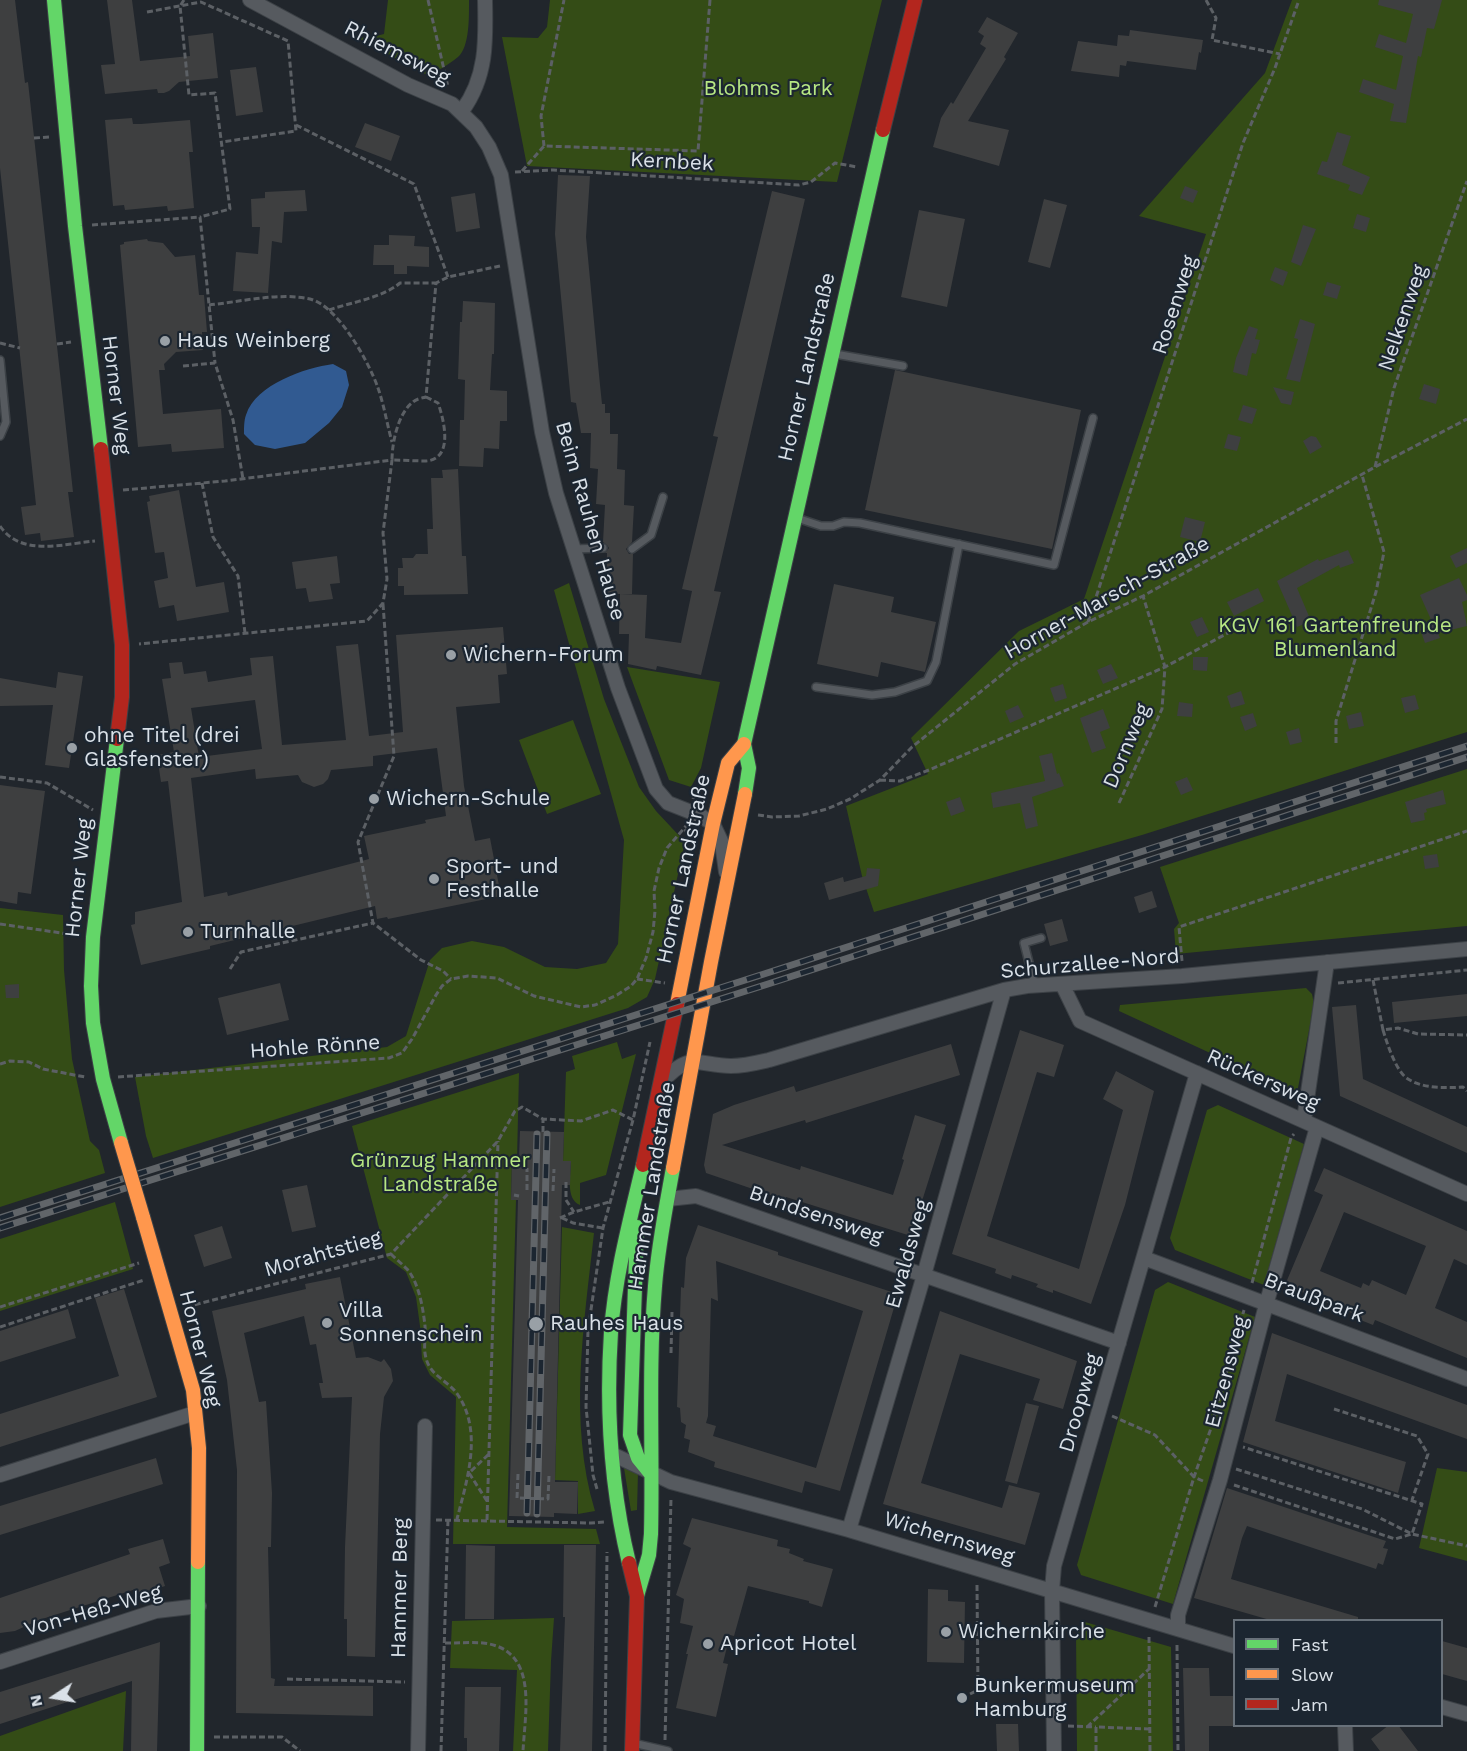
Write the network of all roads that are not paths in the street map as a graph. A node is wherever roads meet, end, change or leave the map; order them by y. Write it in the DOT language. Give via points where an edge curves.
graph roads {
  1 [pos="54,0"];
  2 [pos="250,0"];
  3 [pos="485,0"];
  4 [pos="915,0"];
  5 [pos="457,108"];
  6 [pos="832,353"];
  7 [pos="0,360"];
  8 [pos="903,366"];
  9 [pos="1093,418"];
  10 [pos="0,436"];
  11 [pos="663,497"];
  12 [pos="795,518"];
  13 [pos="959,544"];
  14 [pos="603,548"];
  15 [pos="573,549"];
  16 [pos="632,549"];
  17 [pos="816,687"];
  18 [pos="744,744"];
  19 [pos="713,824"];
  20 [pos="727,883"];
  21 [pos="1041,938"];
  22 [pos="1467,948"];
  23 [pos="1327,962"];
  24 [pos="1062,984"];
  25 [pos="1035,986"];
  26 [pos="1004,990"];
  27 [pos="705,998"];
  28 [pos="676,1007"];
  29 [pos="694,1061"];
  30 [pos="1197,1073"];
  31 [pos="661,1083"];
  32 [pos="1304,1120"];
  33 [pos="1317,1126"];
  34 [pos="639,1179"];
  35 [pos="1467,1194"];
  36 [pos="668,1198"];
  37 [pos="1144,1258"];
  38 [pos="924,1275"];
  39 [pos="1266,1305"];
  40 [pos="1119,1343"];
  41 [pos="1467,1379"];
  42 [pos="195,1413"];
  43 [pos="425,1426"];
  44 [pos="612,1454"];
  45 [pos="651,1474"];
  46 [pos="0,1475"];
  47 [pos="849,1530"];
  48 [pos="1052,1591"];
  49 [pos="637,1596"];
  50 [pos="199,1606"];
  51 [pos="1176,1628"];
  52 [pos="1233,1646"];
  53 [pos="0,1662"];
  54 [pos="1443,1707"];
  55 [pos="1467,1714"];
  56 [pos="1345,1727"];
  57 [pos="197,1744"];
  58 [pos="632,1747"];
  59 [pos="418,1751"];
  60 [pos="668,1751"];
  61 [pos="1054,1751"];
  62 [pos="1346,1751"];
  1 -- 42 [label="main road, Horner Weg, bridge" via="122,645 122,697 93,937 93,1023 103,1079 193,1390"];
  2 -- 5 [label="street, Rhiemsweg"];
  3 -- 5 [label="street" via="479,82"];
  4 -- 6 [label="main road, Horner Landstraße"];
  5 -- 15 [label="street, Beim Rauhen Hause" via="476,127 501,175 542,432"];
  6 -- 8 [label="lane"];
  6 -- 12 [label="main road, Horner Landstraße"];
  7 -- 10 [label="lane" via="6,422"];
  9 -- 13 [label="lane" via="1054,565"];
  11 -- 16 [label="lane" via="651,535"];
  12 -- 13 [label="lane" via="821,526 860,523"];
  12 -- 18 [label="main road, Horner Landstraße"];
  13 -- 17 [label="lane" via="936,662 927,681 872,695"];
  14 -- 15 [label="lane"];
  15 -- 19 [label="street, Beim Rauhen Hause" via="634,737 656,789 668,803"];
  18 -- 19 [label="main road, Horner Landstraße" via="728,763"];
  18 -- 20 [label="main road, Horner Landstraße" via="749,768"];
  19 -- 20 [label="street" via="722,843"];
  19 -- 28 [label="main road, Horner Landstraße"];
  20 -- 27 [label="main road, Horner Landstraße"];
  21 -- 25 [label="lane" via="1024,943"];
  22 -- 23 [label="street, Schurzallee-Nord"];
  23 -- 24 [label="street, Schurzallee-Nord"];
  23 -- 32 [label="street"];
  24 -- 25 [label="street, Schurzallee-Nord"];
  24 -- 30 [label="street, Rückersweg" via="1080,1021"];
  25 -- 26 [label="street, Schurzallee-Nord"];
  26 -- 29 [label="street, Schurzallee-Nord" via="769,1060 730,1066"];
  26 -- 38 [label="street, Ewaldsweg"];
  27 -- 29 [label="main road, Hammer Landstraße"];
  28 -- 31 [label="main road, Hammer Landstraße"];
  29 -- 31 [label="street" via="673,1070"];
  29 -- 36 [label="main road, Hammer Landstraße"];
  30 -- 32 [label="street, Rückersweg"];
  30 -- 37 [label="street, Droopweg"];
  31 -- 34 [label="main road, Hammer Landstraße"];
  32 -- 33 [label="street, Rückersweg"];
  33 -- 35 [label="street, Rückersweg"];
  33 -- 39 [label="street, Eitzensweg"];
  34 -- 44 [label="main road, Hammer Landstraße" via="611,1331"];
  34 -- 45 [label="main road" via="630,1435"];
  36 -- 38 [label="street, Bundsensweg" via="696,1196"];
  36 -- 45 [label="main road, Hammer Landstraße" via="655,1278"];
  37 -- 39 [label="street, Braußpark"];
  37 -- 40 [label="street, Droopweg"];
  38 -- 40 [label="street, Bundsensweg"];
  38 -- 47 [label="street, Ewaldsweg"];
  39 -- 41 [label="street, Braußpark"];
  39 -- 51 [label="street, Eitzensweg"];
  40 -- 48 [label="street, Droopweg" via="1054,1566"];
  42 -- 46 [label="street"];
  42 -- 50 [label="main road, Horner Weg" via="199,1448"];
  43 -- 59 [label="street, Hammer Berg"];
  44 -- 45 [label="street, Wichernsweg"];
  44 -- 49 [label="main road, Hammer Landstraße" via="624,1544"];
  45 -- 47 [label="street, Wichernsweg"];
  45 -- 49 [label="main road, Hammer Landstraße" via="650,1545"];
  47 -- 48 [label="street, Wichernsweg"];
  48 -- 51 [label="street, Wichernsweg"];
  48 -- 61 [label="street, Droopweg"];
  49 -- 58 [label="main road, Hammer Landstraße"];
  50 -- 53 [label="street, Von-Heß-Weg" via="156,1611"];
  50 -- 57 [label="main road, Horner Weg"];
  51 -- 52 [label="street, Wichernsweg"];
  54 -- 55 [label="street"];
  56 -- 62 [label="street"];
  58 -- 60 [label="lane"];
}
